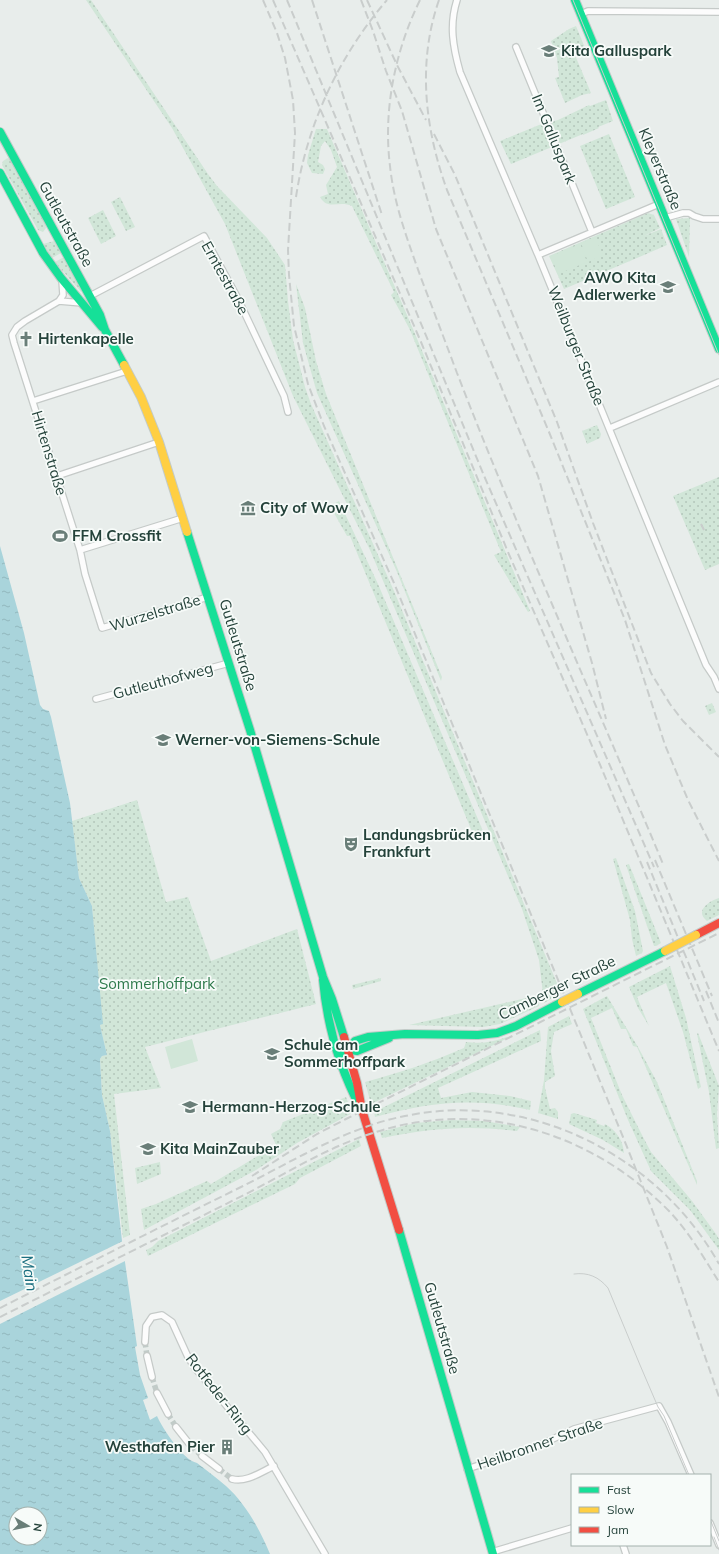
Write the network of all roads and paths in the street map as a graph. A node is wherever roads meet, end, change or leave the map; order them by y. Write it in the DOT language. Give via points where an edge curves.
graph roads {
  1 [pos="457,0"];
  2 [pos="575,0"];
  3 [pos="719,12"];
  4 [pos="581,14"];
  5 [pos="516,46"];
  6 [pos="0,132"];
  7 [pos="0,173"];
  8 [pos="659,204"];
  9 [pos="665,218"];
  10 [pos="719,219"];
  11 [pos="592,232"];
  12 [pos="538,255"];
  13 [pos="61,278"];
  14 [pos="90,296"];
  15 [pos="60,301"];
  16 [pos="82,303"];
  17 [pos="105,330"];
  18 [pos="719,349"];
  19 [pos="127,371"];
  20 [pos="719,382"];
  21 [pos="33,401"];
  22 [pos="288,412"];
  23 [pos="610,428"];
  24 [pos="159,442"];
  25 [pos="57,476"];
  26 [pos="184,518"];
  27 [pos="80,550"];
  28 [pos="208,597"];
  29 [pos="102,628"];
  30 [pos="229,663"];
  31 [pos="719,689"];
  32 [pos="96,699"];
  33 [pos="719,923"];
  34 [pos="323,977"];
  35 [pos="327,1012"];
  36 [pos="337,1015"];
  37 [pos="397,1034"];
  38 [pos="334,1039"];
  39 [pos="345,1039"];
  40 [pos="354,1041"];
  41 [pos="348,1049"];
  42 [pos="357,1051"];
  43 [pos="350,1059"];
  44 [pos="342,1066"];
  45 [pos="362,1110"];
  46 [pos="145,1342"];
  47 [pos="148,1356"];
  48 [pos="152,1377"];
  49 [pos="157,1393"];
  50 [pos="168,1414"];
  51 [pos="176,1427"];
  52 [pos="191,1446"];
  53 [pos="202,1456"];
  54 [pos="274,1466"];
  55 [pos="219,1469"];
  56 [pos="467,1469"];
  57 [pos="691,1474"];
  58 [pos="232,1480"];
  59 [pos="711,1526"];
  60 [pos="571,1528"];
  61 [pos="719,1546"];
  62 [pos="493,1553"];
  63 [pos="325,1554"];
  1 -- 12 [label="street, Weilburger Straße" via="452,31 453,49 460,72"];
  2 -- 4 [label="main road, Kleyerstraße"];
  3 -- 4 [label="street" via="588,11"];
  4 -- 8 [label="main road, Kleyerstraße"];
  5 -- 11 [label="street, Im Galluspark"];
  6 -- 14 [label="main road, Gutleutstraße"];
  7 -- 13 [label="main road, Gutleutstraße" via="43,253"];
  8 -- 9 [label="main road, Kleyerstraße"];
  8 -- 11 [label="street"];
  9 -- 10 [label="street" via="689,213 703,219"];
  9 -- 18 [label="main road, Kleyerstraße"];
  11 -- 12 [label="street"];
  12 -- 23 [label="street, Weilburger Straße"];
  13 -- 15 [label="street" via="63,295"];
  13 -- 16 [label="main road, Gutleutstraße"];
  14 -- 17 [label="main road, Gutleutstraße"];
  14 -- 22 [label="street, Erntestraße" via="204,236 237,297 284,396"];
  15 -- 16 [label="street"];
  15 -- 21 [label="street, Hirtenstraße" via="25,321 12,335"];
  16 -- 17 [label="main road, Gutleutstraße"];
  17 -- 19 [label="main road, Gutleutstraße"];
  19 -- 21 [label="street"];
  19 -- 24 [label="main road, Gutleutstraße"];
  20 -- 23 [label="street"];
  21 -- 25 [label="street, Hirtenstraße"];
  23 -- 31 [label="street, Weilburger Straße" via="705,662"];
  24 -- 25 [label="street"];
  24 -- 26 [label="main road, Gutleutstraße"];
  25 -- 27 [label="street, Hirtenstraße"];
  26 -- 27 [label="street"];
  26 -- 28 [label="main road, Gutleutstraße"];
  27 -- 29 [label="street, Hirtenstraße"];
  28 -- 29 [label="street, Wurzelstraße"];
  28 -- 30 [label="main road, Gutleutstraße"];
  30 -- 32 [label="street, Gutleuthofweg"];
  30 -- 34 [label="main road, Gutleutstraße"];
  33 -- 37 [label="main road, Camberger Straße, bridge" via="511,1028 489,1034"];
  34 -- 35 [label="main road, Gutleutstraße"];
  34 -- 36 [label="main road, Gutleutstraße"];
  35 -- 36 [label="main road" via="332,1009"];
  35 -- 38 [label="main road, Gutleutstraße"];
  36 -- 39 [label="main road, Gutleutstraße"];
  37 -- 40 [label="main road, Camberger Straße"];
  37 -- 42 [label="main road, Camberger Straße"];
  38 -- 41 [label="main road" via="337,1044"];
  38 -- 44 [label="main road, Gutleutstraße"];
  39 -- 40 [label="main road"];
  39 -- 41 [label="main road, Gutleutstraße"];
  40 -- 41 [label="main road"];
  41 -- 42 [label="main road"];
  41 -- 43 [label="main road, Gutleutstraße"];
  41 -- 44 [label="main road"];
  42 -- 43 [label="main road"];
  43 -- 45 [label="main road, Gutleutstraße"];
  44 -- 45 [label="main road, Gutleutstraße" via="352,1093"];
  45 -- 56 [label="main road, Gutleutstraße" via="424,1314"];
  46 -- 54 [label="street, Rotfeder-Ring" via="146,1326 152,1317 162,1315 172,1322 195,1368"];
  47 -- 48 [label="street"];
  49 -- 50 [label="street"];
  51 -- 52 [label="street"];
  53 -- 55 [label="street"];
  54 -- 58 [label="street" via="244,1480"];
  54 -- 63 [label="street, Rotfeder-Ring"];
  56 -- 57 [label="street, Heilbronner Straße" via="538,1446 574,1429 659,1406"];
  56 -- 62 [label="main road, Gutleutstraße"];
  59 -- 61 [label="street"];
  60 -- 62 [label="street"];
}
